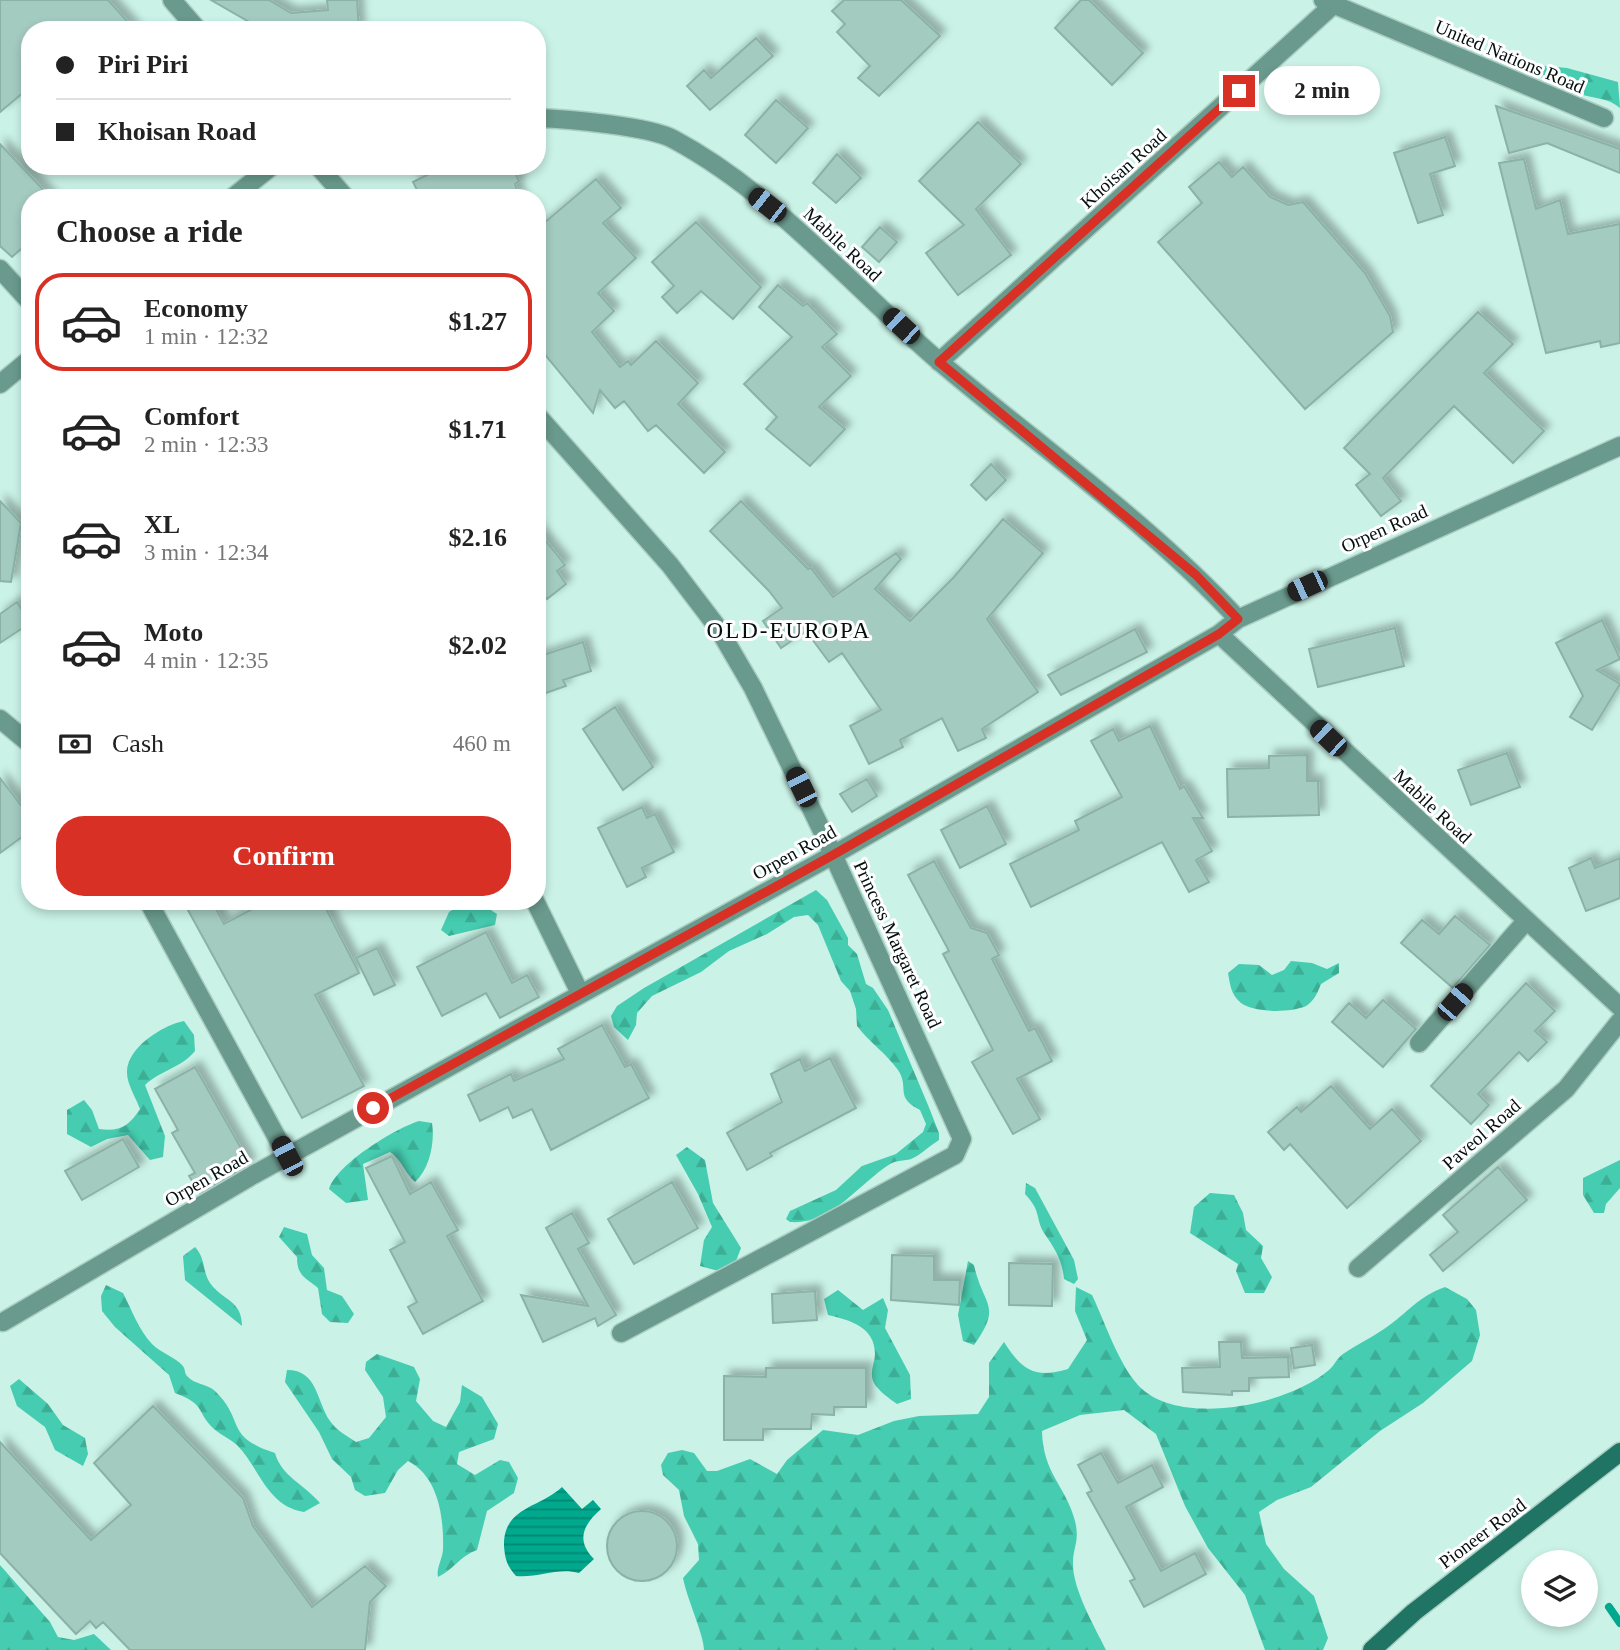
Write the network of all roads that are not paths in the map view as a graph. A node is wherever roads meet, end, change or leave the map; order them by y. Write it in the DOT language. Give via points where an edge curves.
graph roads {
  1 [pos="172,0"];
  2 [pos="1328,2"];
  3 [pos="190,21"];
  4 [pos="1604,118"];
  5 [pos="546,119"];
  6 [pos="261,175"];
  7 [pos="326,175"];
  8 [pos="243,189"];
  9 [pos="338,189"];
  10 [pos="0,269"];
  11 [pos="21,292"];
  12 [pos="939,362"];
  13 [pos="21,366"];
  14 [pos="0,384"];
  15 [pos="546,425"];
  16 [pos="1620,446"];
  17 [pos="1238,619"];
  18 [pos="1219,634"];
  19 [pos="0,719"];
  20 [pos="21,736"];
  21 [pos="833,855"];
  22 [pos="153,910"];
  23 [pos="539,910"];
  24 [pos="1526,921"];
  25 [pos="580,993"];
  26 [pos="1620,1007"];
  27 [pos="1620,1021"];
  28 [pos="1419,1043"];
  29 [pos="287,1156"];
  30 [pos="1358,1268"];
  31 [pos="3,1322"];
  32 [pos="621,1333"];
  33 [pos="1620,1452"];
  34 [pos="1373,1650"];
  1 -- 3 [label="street"];
  2 -- 4 [label="street, United Nations Road"];
  2 -- 12 [label="street, Khoisan Road"];
  5 -- 12 [label="street, Mabile Road" via="670,137 711,162 785,220"];
  6 -- 8 [label="street"];
  7 -- 9 [label="street"];
  10 -- 11 [label="street"];
  12 -- 17 [label="street, Mabile Road" via="1196,575"];
  13 -- 14 [label="street"];
  15 -- 21 [label="street, Princess Margaret Road" via="670,565 718,628 753,688"];
  16 -- 17 [label="street, Orpen Road"];
  17 -- 18 [label="street, Orpen Road"];
  18 -- 21 [label="street, Orpen Road"];
  18 -- 24 [label="street, Mabile Road"];
  19 -- 20 [label="street"];
  21 -- 25 [label="street, Orpen Road"];
  21 -- 32 [label="street, Princess Margaret Road" via="958,1124 962,1139 955,1155"];
  22 -- 29 [label="street"];
  23 -- 25 [label="street"];
  24 -- 26 [label="street, Mabile Road"];
  24 -- 28 [label="street"];
  25 -- 29 [label="street, Orpen Road"];
  27 -- 30 [label="street, Paveol Road" via="1566,1089"];
  29 -- 31 [label="street, Orpen Road"];
  33 -- 34 [label="main road, Pioneer Road" via="1414,1612"];
}
